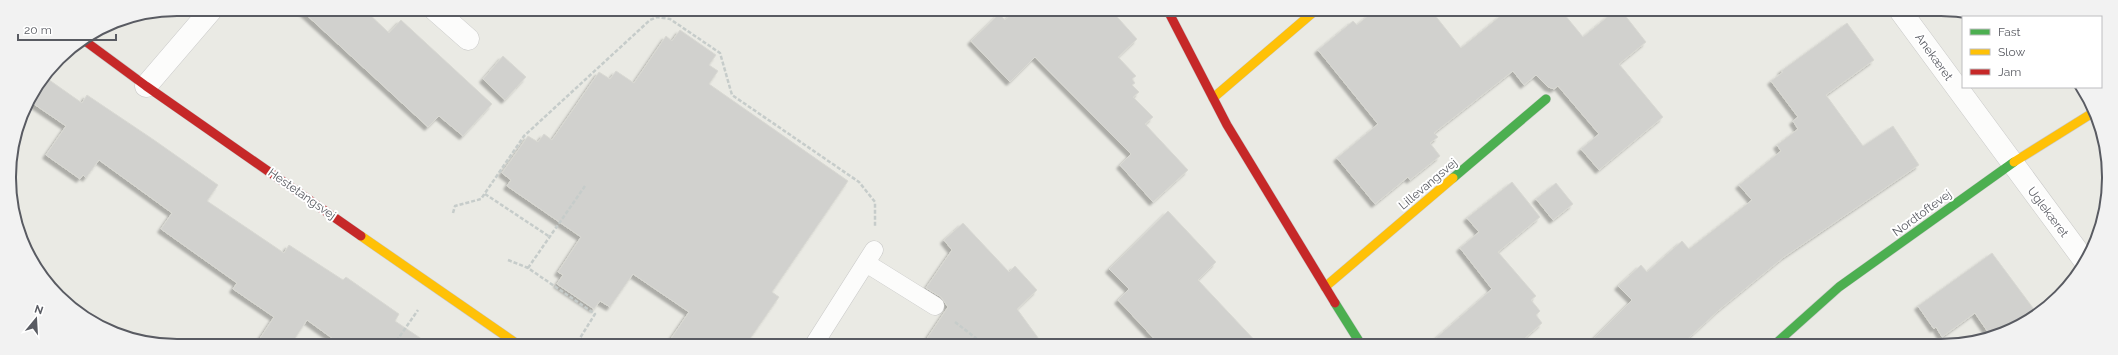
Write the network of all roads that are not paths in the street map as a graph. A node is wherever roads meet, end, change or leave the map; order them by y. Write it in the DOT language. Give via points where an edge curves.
graph roads {
  1 [pos="206,16"];
  2 [pos="442,16"];
  3 [pos="1171,16"];
  4 [pos="1309,16"];
  5 [pos="1904,16"];
  6 [pos="468,40"];
  7 [pos="88,43"];
  8 [pos="146,86"];
  9 [pos="1213,98"];
  10 [pos="1546,100"];
  11 [pos="2089,115"];
  12 [pos="2011,164"];
  13 [pos="2081,256"];
  14 [pos="1325,287"];
  15 [pos="935,306"];
  16 [pos="510,339"];
  17 [pos="817,339"];
  18 [pos="1358,339"];
  19 [pos="1781,339"];
  1 -- 8 [label="street"];
  2 -- 6 [label="street"];
  3 -- 9 [label="street"];
  4 -- 9 [label="street"];
  5 -- 12 [label="street, Anekæret"];
  7 -- 8 [label="street, Hestetangsvej"];
  8 -- 16 [label="street, Hestetangsvej"];
  9 -- 14 [label="street" via="1226,125"];
  10 -- 14 [label="street, Lillevangsvej"];
  11 -- 12 [label="street, Nordtoftevej"];
  12 -- 13 [label="street, Uglekæret"];
  12 -- 19 [label="street, Nordtoftevej" via="1839,287"];
  14 -- 18 [label="street"];
  15 -- 17 [label="lane" via="870,257"];
}
